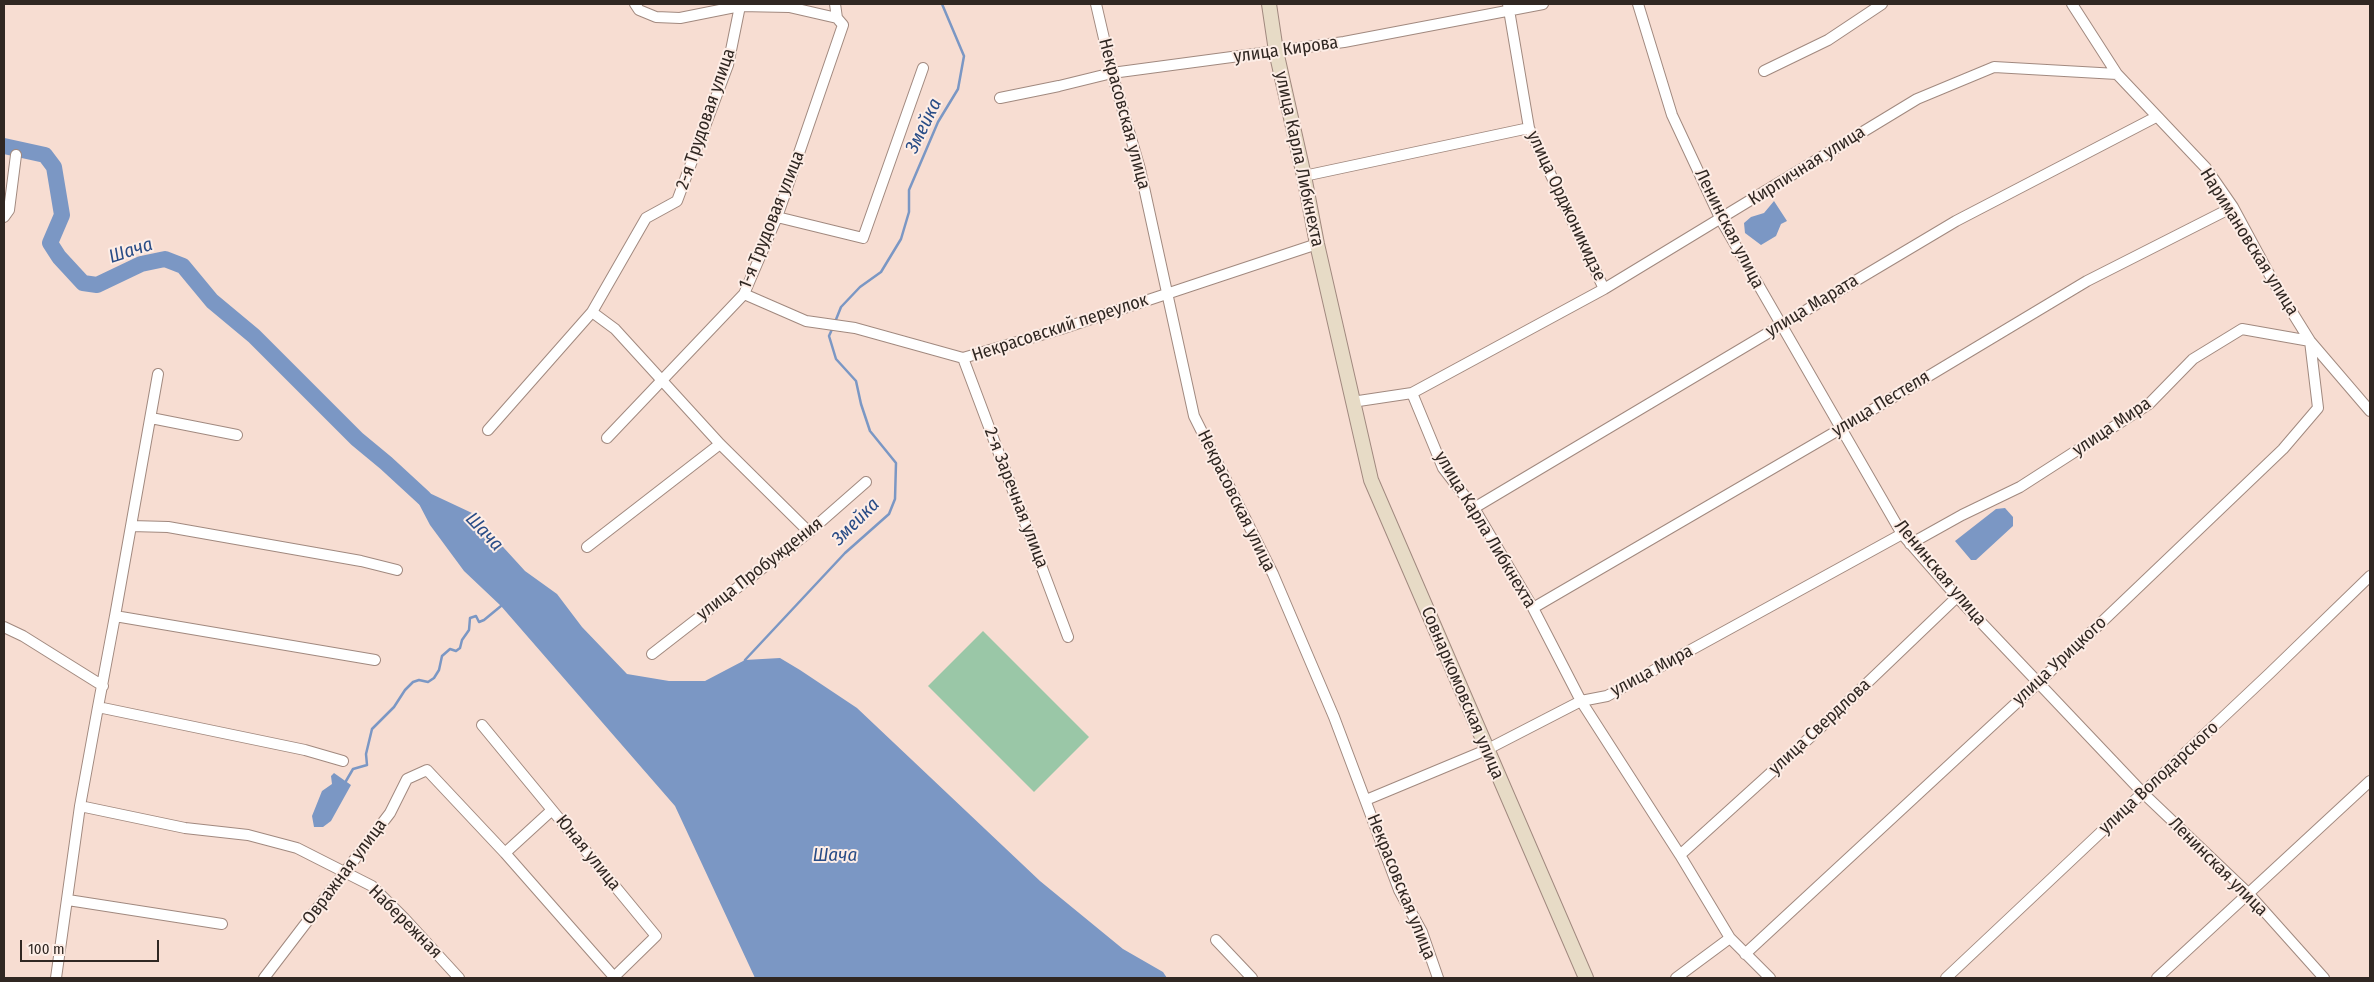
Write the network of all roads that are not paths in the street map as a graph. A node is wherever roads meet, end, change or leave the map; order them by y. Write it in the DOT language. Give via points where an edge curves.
graph roads {
  1 [pos="835,4"];
  2 [pos="1096,4"];
  3 [pos="1268,4"];
  4 [pos="1543,4"];
  5 [pos="1638,4"];
  6 [pos="1882,4"];
  7 [pos="2072,4"];
  8 [pos="740,6"];
  9 [pos="637,7"];
  10 [pos="1509,7"];
  11 [pos="837,18"];
  12 [pos="1276,51"];
  13 [pos="923,68"];
  14 [pos="1764,70"];
  15 [pos="1112,73"];
  16 [pos="2117,74"];
  17 [pos="1000,98"];
  18 [pos="2156,116"];
  19 [pos="1529,128"];
  20 [pos="16,155"];
  21 [pos="1304,176"];
  22 [pos="2232,207"];
  23 [pos="4,217"];
  24 [pos="777,217"];
  25 [pos="1721,220"];
  26 [pos="1317,244"];
  27 [pos="1604,289"];
  28 [pos="1167,293"];
  29 [pos="744,294"];
  30 [pos="592,312"];
  31 [pos="1780,325"];
  32 [pos="2310,341"];
  33 [pos="964,358"];
  34 [pos="158,374"];
  35 [pos="663,380"];
  36 [pos="1412,393"];
  37 [pos="1352,402"];
  38 [pos="2370,411"];
  39 [pos="151,418"];
  40 [pos="1842,428"];
  41 [pos="488,430"];
  42 [pos="237,435"];
  43 [pos="607,438"];
  44 [pos="720,444"];
  45 [pos="866,482"];
  46 [pos="1474,508"];
  47 [pos="131,526"];
  48 [pos="809,532"];
  49 [pos="1902,534"];
  50 [pos="1910,544"];
  51 [pos="587,547"];
  52 [pos="397,570"];
  53 [pos="2370,576"];
  54 [pos="1957,597"];
  55 [pos="1533,608"];
  56 [pos="115,616"];
  57 [pos="4,627"];
  58 [pos="1068,637"];
  59 [pos="652,654"];
  60 [pos="376,660"];
  61 [pos="2039,682"];
  62 [pos="103,686"];
  63 [pos="1581,701"];
  64 [pos="98,708"];
  65 [pos="482,725"];
  66 [pos="1486,750"];
  67 [pos="343,761"];
  68 [pos="427,770"];
  69 [pos="2370,781"];
  70 [pos="2143,793"];
  71 [pos="1366,800"];
  72 [pos="80,806"];
  73 [pos="552,810"];
  74 [pos="505,853"];
  75 [pos="1680,855"];
  76 [pos="346,872"];
  77 [pos="2248,893"];
  78 [pos="68,900"];
  79 [pos="222,924"];
  80 [pos="1730,938"];
  81 [pos="1216,940"];
  82 [pos="1745,954"];
  83 [pos="56,978"];
  84 [pos="264,978"];
  85 [pos="459,978"];
  86 [pos="615,978"];
  87 [pos="1252,978"];
  88 [pos="1438,978"];
  89 [pos="1586,978"];
  90 [pos="1676,978"];
  91 [pos="1770,978"];
  92 [pos="1946,978"];
  93 [pos="2157,978"];
  94 [pos="2324,978"];
  1 -- 11 [label="street"];
  2 -- 15 [label="street, Некрасовская улица"];
  3 -- 12 [label="street, улица Карла Либкнехта"];
  4 -- 10 [label="street, улица Кирова"];
  5 -- 25 [label="street, Ленинская улица" via="1672,115"];
  6 -- 14 [label="street" via="1828,40"];
  7 -- 16 [label="street, Наримановская улица"];
  8 -- 9 [label="street" via="680,18 656,17"];
  8 -- 11 [label="street" via="789,7"];
  8 -- 30 [label="street, 2-я Трудовая улица" via="728,64 677,201 646,218"];
  10 -- 12 [label="street, улица Кирова" via="1344,42"];
  10 -- 19 [label="street, улица Орджоникидзе"];
  11 -- 24 [label="street, 1-я Трудовая улица" via="843,25"];
  12 -- 15 [label="street, улица Кирова"];
  12 -- 21 [label="street, улица Карла Либкнехта"];
  13 -- 24 [label="street" via="863,238"];
  15 -- 17 [label="street, улица Кирова"];
  15 -- 28 [label="street, Некрасовская улица" via="1140,169"];
  16 -- 18 [label="street, Наримановская улица"];
  16 -- 25 [label="street, Кирпичная улица" via="1994,67 1917,99 1792,173"];
  18 -- 22 [label="street, Наримановская улица" via="2206,168"];
  18 -- 31 [label="street, улица Марата" via="1956,221"];
  19 -- 21 [label="street"];
  19 -- 27 [label="street, улица Орджоникидзе"];
  20 -- 23 [label="street" via="9,210"];
  21 -- 26 [label="street, улица Карла Либкнехта"];
  22 -- 32 [label="street, Наримановская улица"];
  22 -- 40 [label="street, улица Пестеля" via="2087,281"];
  24 -- 29 [label="street, 1-я Трудовая улица"];
  25 -- 27 [label="street, Кирпичная улица"];
  25 -- 31 [label="street, Ленинская улица"];
  26 -- 28 [label="street, Некрасовский переулок"];
  26 -- 37 [label="street, улица Карла Либкнехта"];
  27 -- 36 [label="street, Кирпичная улица"];
  28 -- 33 [label="street, Некрасовский переулок"];
  28 -- 71 [label="street, Некрасовская улица" via="1194,416 1273,574"];
  29 -- 33 [label="street, Некрасовский переулок" via="812,322 854,328"];
  29 -- 35 [label="street, 1-я Трудовая улица"];
  30 -- 35 [label="street" via="615,329"];
  30 -- 41 [label="street, 2-я Трудовая улица"];
  31 -- 40 [label="street, Ленинская улица"];
  31 -- 46 [label="street, улица Марата"];
  32 -- 38 [label="street, Наримановская улица"];
  32 -- 50 [label="street, улица Мира" via="2242,329 2193,359 2150,404 2020,487"];
  32 -- 61 [label="street, улица Урицкого" via="2318,408 2283,449"];
  33 -- 58 [label="street, 2-я Заречная улица"];
  34 -- 39 [label="street"];
  35 -- 43 [label="street, 1-я Трудовая улица"];
  35 -- 44 [label="street"];
  36 -- 37 [label="street"];
  36 -- 46 [label="street, улица Карла Либкнехта" via="1443,468"];
  37 -- 66 [label="street, Совнаркомовская улица" via="1371,480"];
  39 -- 42 [label="street"];
  39 -- 47 [label="street"];
  40 -- 49 [label="street, Ленинская улица"];
  40 -- 55 [label="street, улица Пестеля"];
  44 -- 48 [label="street"];
  44 -- 51 [label="street"];
  45 -- 48 [label="street, улица Пробуждения"];
  46 -- 55 [label="street, улица Карла Либкнехта"];
  47 -- 52 [label="street" via="168,527"];
  47 -- 56 [label="street"];
  48 -- 59 [label="street, улица Пробуждения"];
  49 -- 50 [label="street, Ленинская улица"];
  49 -- 63 [label="street, улица Мира" via="1606,696"];
  50 -- 54 [label="street, Ленинская улица"];
  53 -- 70 [label="street, улица Володарского"];
  54 -- 61 [label="street, Ленинская улица"];
  54 -- 75 [label="street, улица Свердлова" via="1817,731"];
  55 -- 63 [label="street, улица Карла Либкнехта"];
  56 -- 60 [label="street"];
  56 -- 62 [label="street"];
  57 -- 62 [label="street"];
  61 -- 70 [label="street, Ленинская улица"];
  61 -- 82 [label="street, улица Урицкого"];
  62 -- 64 [label="street"];
  63 -- 66 [label="street, улица Мира"];
  63 -- 75 [label="street, улица Карла Либкнехта"];
  64 -- 67 [label="street" via="287,746"];
  64 -- 72 [label="street"];
  65 -- 73 [label="street, Юная улица"];
  66 -- 71 [label="street, улица Мира"];
  66 -- 89 [label="street, Совнаркомовская улица"];
  68 -- 74 [label="street, Юная улица"];
  68 -- 76 [label="street, Овражная улица" via="407,780 390,813"];
  69 -- 77 [label="street"];
  70 -- 77 [label="street, Ленинская улица"];
  70 -- 92 [label="street, улица Володарского"];
  71 -- 88 [label="street, Некрасовская улица" via="1399,890 1422,932"];
  72 -- 76 [label="street, Набережная" via="185,828 257,837 297,848"];
  72 -- 78 [label="street"];
  73 -- 74 [label="street"];
  73 -- 86 [label="street, Юная улица" via="656,936"];
  74 -- 86 [label="street, Юная улица"];
  75 -- 80 [label="street, улица Карла Либкнехта"];
  76 -- 84 [label="street, Овражная улица"];
  76 -- 85 [label="street, Набережная" via="372,886"];
  77 -- 93 [label="street"];
  77 -- 94 [label="street, Ленинская улица"];
  78 -- 79 [label="street"];
  78 -- 83 [label="street"];
  80 -- 82 [label="street, улица Карла Либкнехта"];
  80 -- 90 [label="street"];
  81 -- 87 [label="street"];
  82 -- 91 [label="street, улица Карла Либкнехта"];
}
